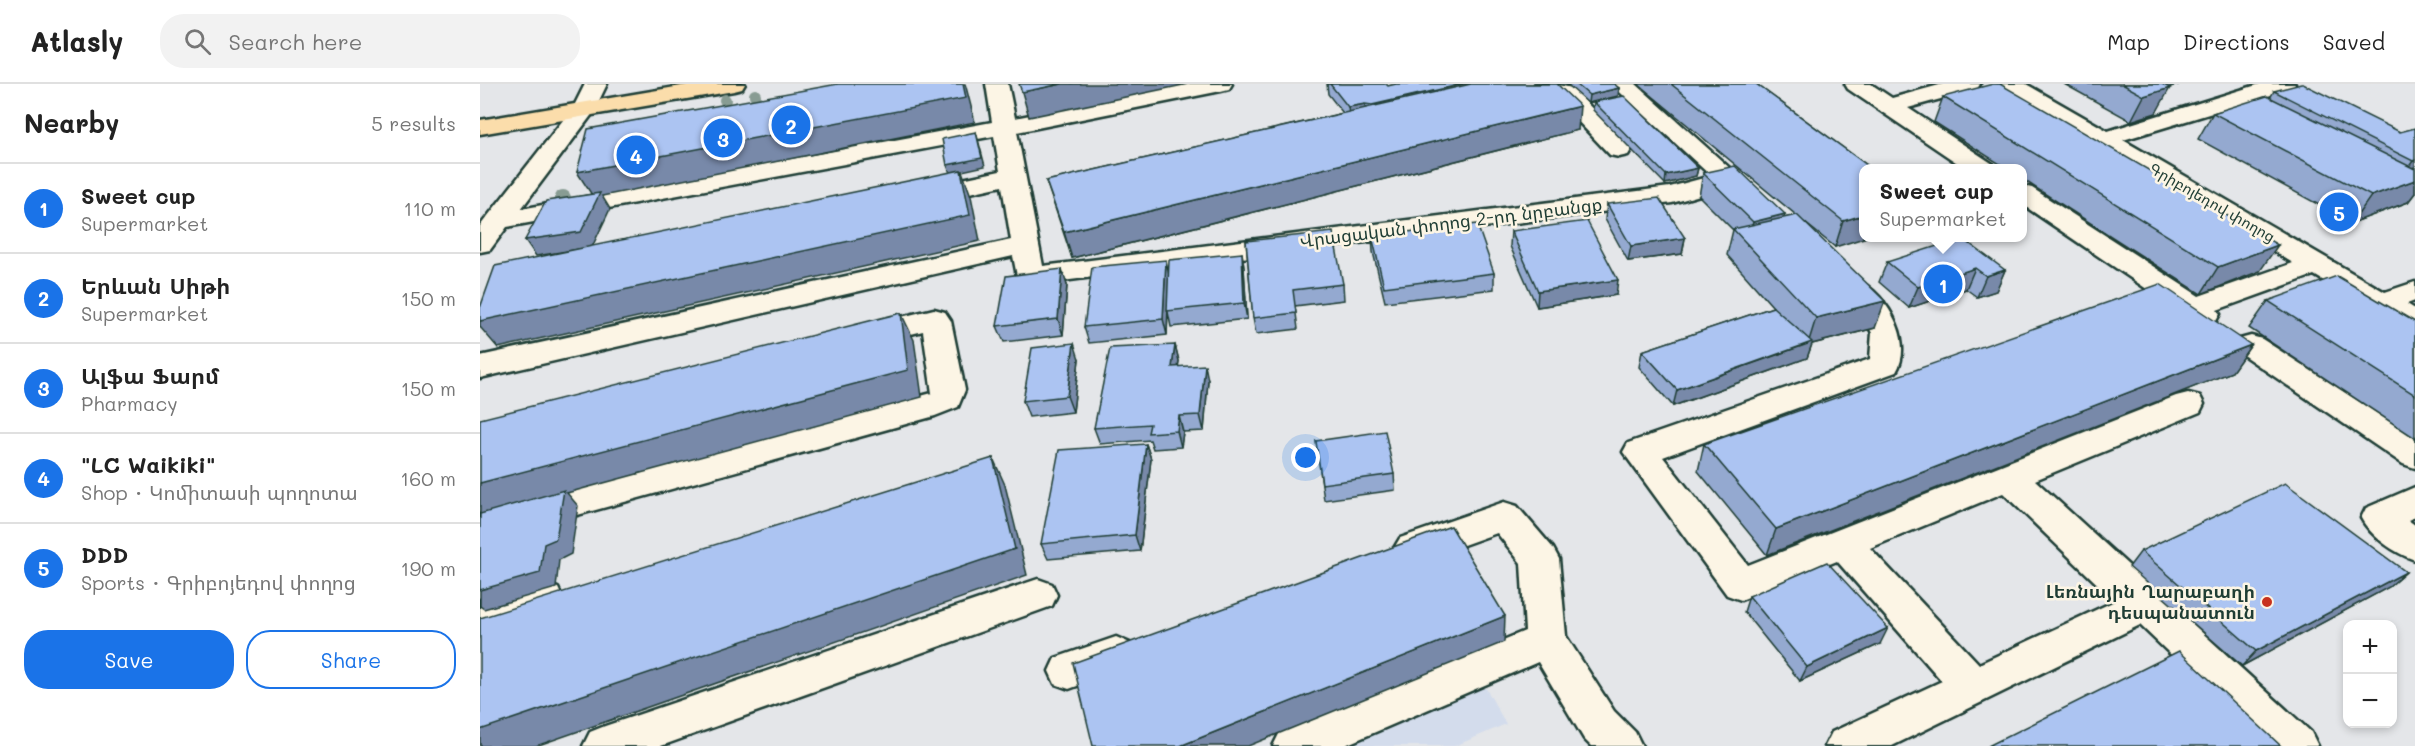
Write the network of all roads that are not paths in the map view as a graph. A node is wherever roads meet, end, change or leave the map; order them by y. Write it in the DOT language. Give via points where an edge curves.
graph roads {
  1 [pos="734,84"];
  2 [pos="997,84"];
  3 [pos="1221,84"];
  4 [pos="1622,84"];
  5 [pos="1856,84"];
  6 [pos="1969,84"];
  7 [pos="2010,84"];
  8 [pos="2031,84"];
  9 [pos="2295,86"];
  10 [pos="1535,88"];
  11 [pos="590,90"];
  12 [pos="532,96"];
  13 [pos="2244,96"];
  14 [pos="480,105"];
  15 [pos="1889,106"];
  16 [pos="480,127"];
  17 [pos="1004,127"];
  18 [pos="2118,134"];
  19 [pos="2316,134"];
  20 [pos="1619,150"];
  21 [pos="1978,164"];
  22 [pos="1013,176"];
  23 [pos="1730,179"];
  24 [pos="813,181"];
  25 [pos="2027,197"];
  26 [pos="621,199"];
  27 [pos="897,200"];
  28 [pos="1754,201"];
  29 [pos="498,221"];
  30 [pos="480,244"];
  31 [pos="1025,245"];
  32 [pos="1826,264"];
  33 [pos="2316,264"];
  34 [pos="2403,299"];
  35 [pos="2415,322"];
  36 [pos="837,343"];
  37 [pos="2251,346"];
  38 [pos="480,367"];
  39 [pos="2188,404"];
  40 [pos="2415,454"];
  41 [pos="2009,477"];
  42 [pos="2415,501"];
  43 [pos="480,528"];
  44 [pos="1844,544"];
  45 [pos="2415,545"];
  46 [pos="1381,560"];
  47 [pos="572,591"];
  48 [pos="1038,595"];
  49 [pos="2145,605"];
  50 [pos="480,617"];
  51 [pos="1546,640"];
  52 [pos="1147,643"];
  53 [pos="1069,671"];
  54 [pos="1973,686"];
  55 [pos="605,746"];
  56 [pos="1295,746"];
  57 [pos="1620,746"];
  58 [pos="1847,746"];
  59 [pos="2296,746"];
  1 -- 11 [label="main road"];
  2 -- 17 [label="street, Վրացական փողոց 2-րդ նրբանցք"];
  3 -- 17 [label="street"];
  4 -- 23 [label="street"];
  5 -- 15 [label="street"];
  6 -- 15 [label="street"];
  7 -- 33 [label="street, Գրիբոյեդով փողոց"];
  8 -- 18 [label="street, Գրիբոյեդով փողոց"];
  9 -- 13 [label="street"];
  10 -- 20 [label="street" via="1564,93"];
  11 -- 16 [label="main road"];
  11 -- 29 [label="street"];
  12 -- 14 [label="main road"];
  13 -- 18 [label="street"];
  13 -- 19 [label="street"];
  15 -- 21 [label="street"];
  17 -- 22 [label="street, Վրացական փողոց 2-րդ նրբանցք"];
  17 -- 26 [label="street"];
  18 -- 34 [label="street, Գրիբոյեդով փողոց"];
  22 -- 27 [label="street"];
  22 -- 31 [label="street, Վրացական փողոց 2-րդ նրբանցք"];
  23 -- 28 [label="street"];
  23 -- 31 [label="street, Վրացական փողոց 2-րդ նրբանցք" via="1672,195 1030,276"];
  24 -- 26 [label="street" via="663,211 630,213"];
  25 -- 33 [label="street" via="2200,311"];
  26 -- 29 [label="street"];
  29 -- 30 [label="street"];
  31 -- 38 [label="street"];
  32 -- 44 [label="street" via="1875,311 1887,333 1885,365 1640,452 1741,584"];
  33 -- 34 [label="street, Գրիբոյեդով փողոց"];
  34 -- 35 [label="street, Գրիբոյեդով փողոց"];
  36 -- 43 [label="street" via="934,319 949,390 947,399"];
  37 -- 40 [label="street"];
  39 -- 41 [label="street"];
  41 -- 44 [label="street"];
  41 -- 49 [label="street"];
  42 -- 45 [label="street" via="2379,518"];
  44 -- 54 [label="street"];
  46 -- 51 [label="street" via="1504,516 1540,559"];
  47 -- 50 [label="street"];
  48 -- 55 [label="street"];
  49 -- 54 [label="street"];
  49 -- 59 [label="street"];
  51 -- 56 [label="street"];
  51 -- 57 [label="street" via="1599,725"];
  52 -- 53 [label="street"];
  54 -- 58 [label="street"];
}
